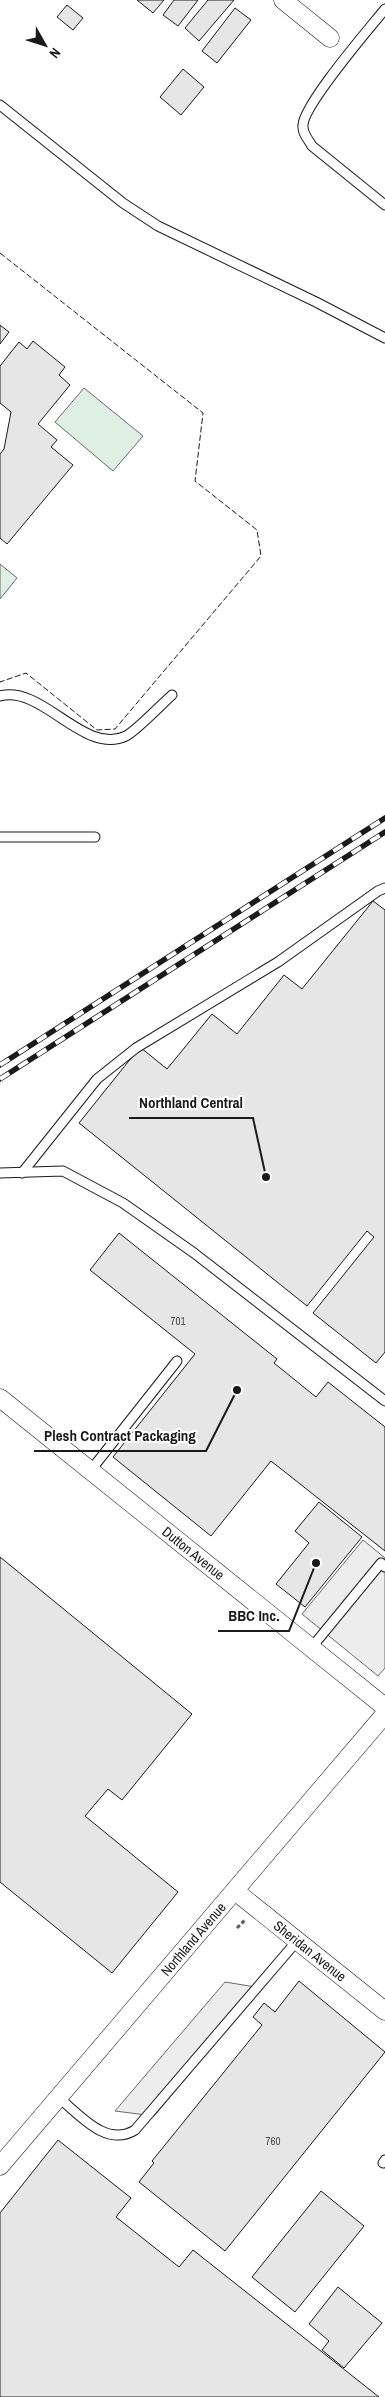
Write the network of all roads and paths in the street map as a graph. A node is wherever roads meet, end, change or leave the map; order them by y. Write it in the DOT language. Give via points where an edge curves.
graph roads {
  1 [pos="283,0"];
  2 [pos="385,10"];
  3 [pos="330,38"];
  4 [pos="0,106"];
  5 [pos="385,205"];
  6 [pos="385,338"];
  7 [pos="172,695"];
  8 [pos="0,696"];
  9 [pos="0,837"];
  10 [pos="95,837"];
  11 [pos="385,888"];
  12 [pos="22,1173"];
  13 [pos="0,1174"];
  14 [pos="177,1361"];
  15 [pos="0,1398"];
  16 [pos="385,1401"];
  17 [pos="91,1470"];
  18 [pos="385,1567"];
  19 [pos="312,1647"];
  20 [pos="385,1707"];
  21 [pos="385,1714"];
  22 [pos="234,1891"];
  23 [pos="247,1918"];
  24 [pos="237,1928"];
  25 [pos="297,1941"];
  26 [pos="385,2011"];
  27 [pos="58,2097"];
  28 [pos="0,2166"];
  1 -- 3 [label="street"];
  2 -- 5 [label="lane" via="315,99 303,124 312,146"];
  4 -- 6 [label="lane" via="158,226"];
  7 -- 8 [label="lane" via="126,736 98,740 28,699"];
  9 -- 10 [label="lane"];
  11 -- 12 [label="lane" via="278,962 136,1048 97,1079"];
  12 -- 13 [label="lane"];
  12 -- 16 [label="lane" via="63,1171 123,1203 194,1253"];
  14 -- 17 [label="lane"];
  15 -- 17 [label="street, Dutton Avenue"];
  17 -- 19 [label="street, Dutton Avenue"];
  18 -- 19 [label="lane" via="380,1563"];
  19 -- 20 [label="street, Dutton Avenue"];
  21 -- 22 [label="street, Northland Avenue"];
  22 -- 25 [label="street, Sheridan Avenue"];
  22 -- 27 [label="street, Northland Avenue"];
  23 -- 24 [label="path"];
  25 -- 26 [label="street, Sheridan Avenue"];
  25 -- 27 [label="lane" via="126,2136 103,2132"];
  27 -- 28 [label="street, Northland Avenue"];
}
